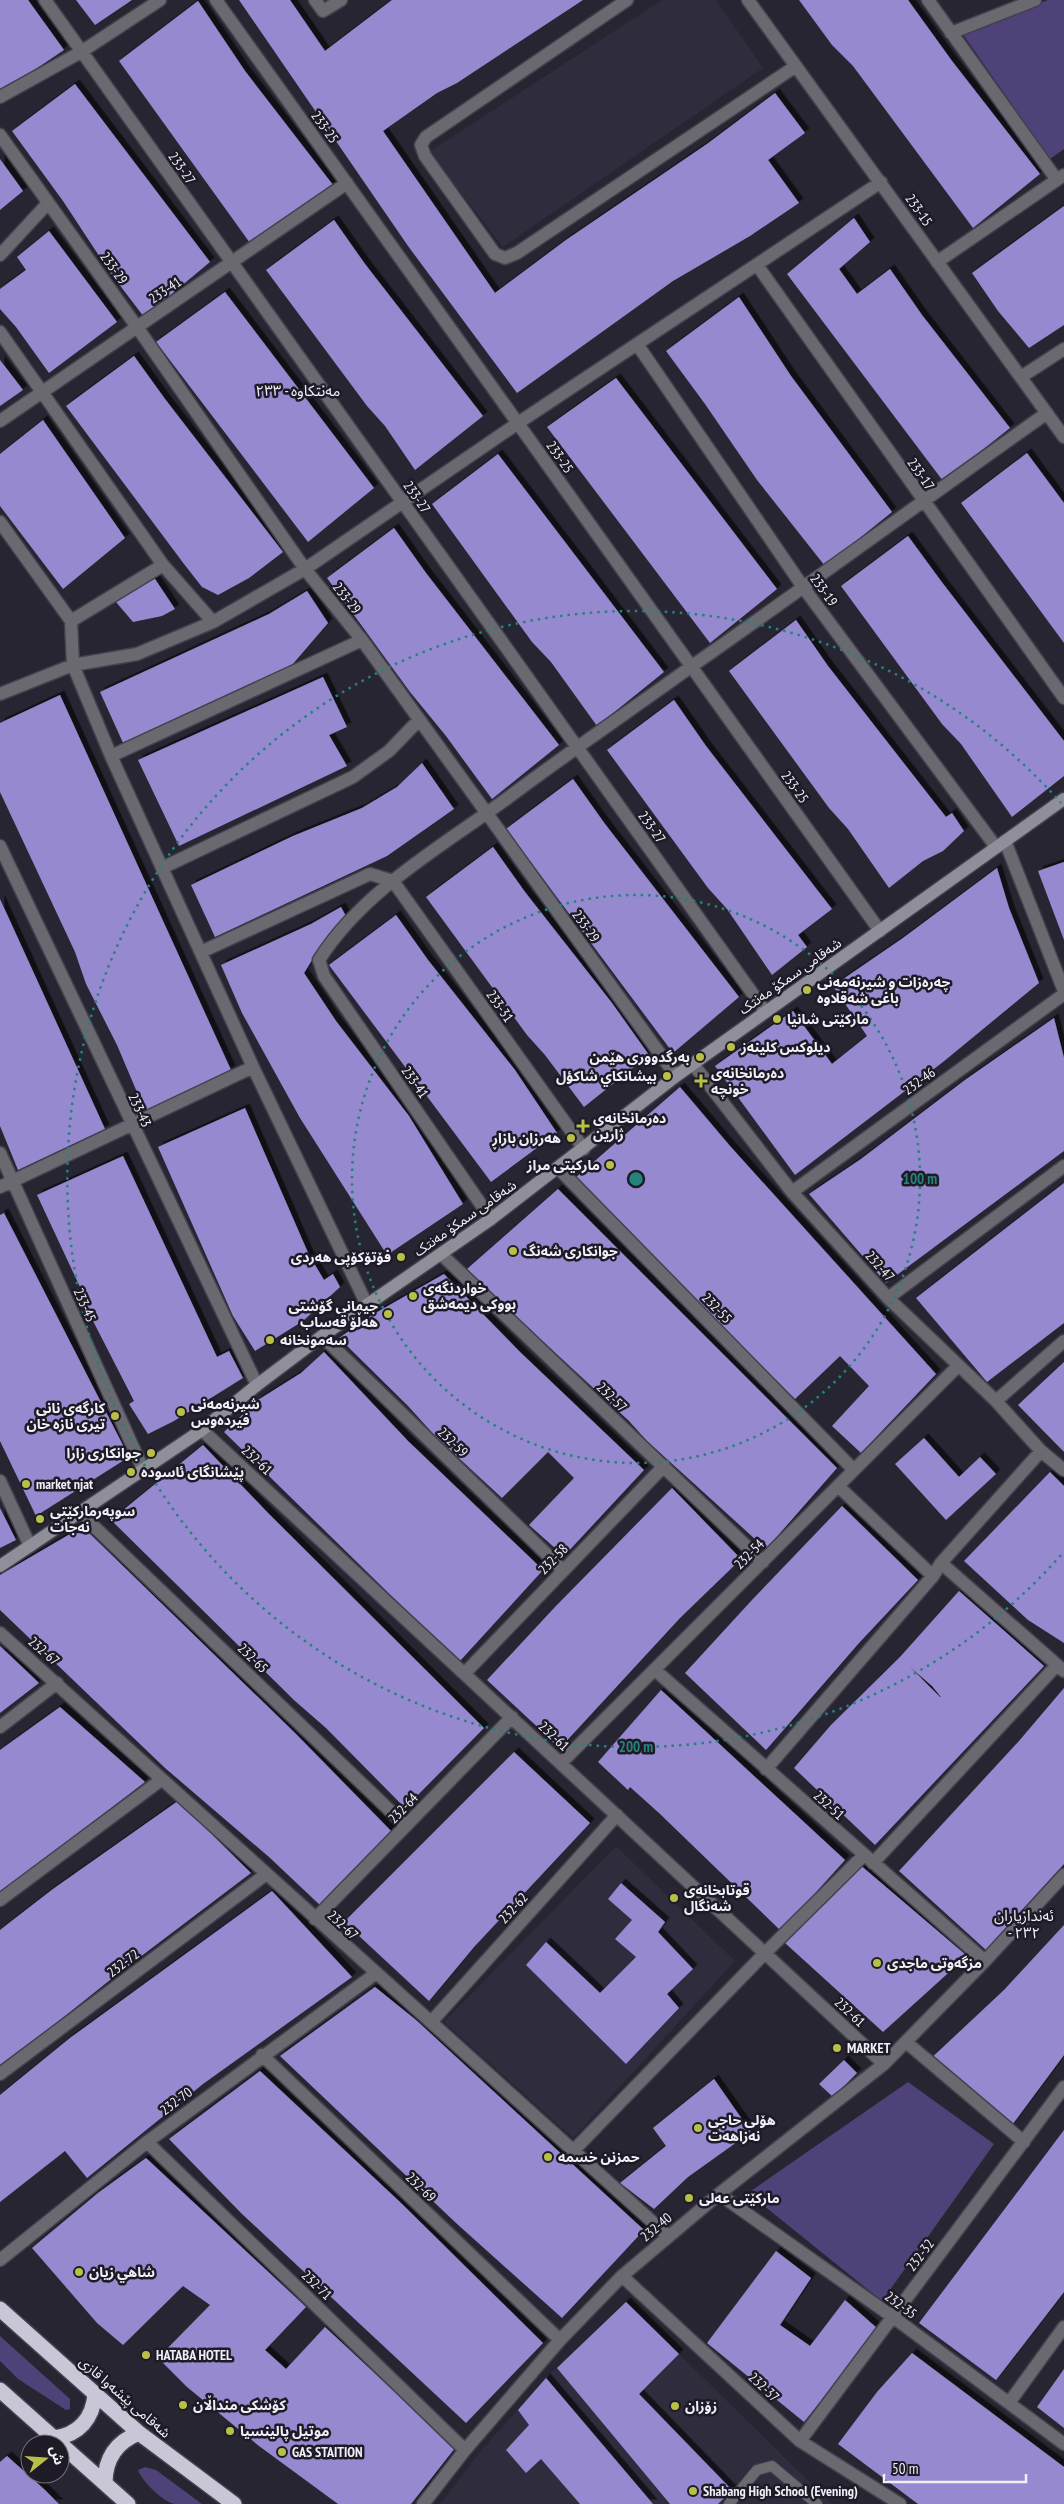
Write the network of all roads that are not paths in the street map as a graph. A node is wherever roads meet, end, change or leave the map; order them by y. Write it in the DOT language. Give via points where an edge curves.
graph roads {
  1 [pos="45,0"];
  2 [pos="160,0"];
  3 [pos="216,0"];
  4 [pos="316,0"];
  5 [pos="341,0"];
  6 [pos="627,0"];
  7 [pos="748,0"];
  8 [pos="928,0"];
  9 [pos="1035,0"];
  10 [pos="951,33"];
  11 [pos="81,52"];
  12 [pos="796,66"];
  13 [pos="0,97"];
  14 [pos="0,135"];
  15 [pos="1060,178"];
  16 [pos="881,182"];
  17 [pos="347,183"];
  18 [pos="48,203"];
  19 [pos="0,255"];
  20 [pos="938,262"];
  21 [pos="232,264"];
  22 [pos="757,265"];
  23 [pos="137,327"];
  24 [pos="0,332"];
  25 [pos="637,344"];
  26 [pos="1064,349"];
  27 [pos="1021,377"];
  28 [pos="44,392"];
  29 [pos="1047,413"];
  30 [pos="0,420"];
  31 [pos="518,423"];
  32 [pos="1064,437"];
  33 [pos="403,502"];
  34 [pos="922,502"];
  35 [pos="0,522"];
  36 [pos="163,565"];
  37 [pos="305,569"];
  38 [pos="803,587"];
  39 [pos="71,621"];
  40 [pos="213,622"];
  41 [pos="362,640"];
  42 [pos="73,665"];
  43 [pos="691,668"];
  44 [pos="0,694"];
  45 [pos="1064,698"];
  46 [pos="420,720"];
  47 [pos="576,747"];
  48 [pos="111,756"];
  49 [pos="1064,799"];
  50 [pos="487,814"];
  51 [pos="1001,844"];
  52 [pos="0,846"];
  53 [pos="162,868"];
  54 [pos="393,880"];
  55 [pos="880,931"];
  56 [pos="201,952"];
  57 [pos="1064,993"];
  58 [pos="765,1011"];
  59 [pos="693,1064"];
  60 [pos="253,1067"];
  61 [pos="676,1076"];
  62 [pos="131,1125"];
  63 [pos="584,1148"];
  64 [pos="0,1153"];
  65 [pos="1064,1166"];
  66 [pos="558,1168"];
  67 [pos="13,1181"];
  68 [pos="0,1187"];
  69 [pos="792,1192"];
  70 [pos="491,1219"];
  71 [pos="441,1254"];
  72 [pos="888,1298"];
  73 [pos="367,1305"];
  74 [pos="322,1336"];
  75 [pos="1064,1341"];
  76 [pos="958,1366"];
  77 [pos="257,1385"];
  78 [pos="996,1401"];
  79 [pos="202,1430"];
  80 [pos="1041,1451"];
  81 [pos="664,1466"];
  82 [pos="143,1469"];
  83 [pos="854,1470"];
  84 [pos="1064,1470"];
  85 [pos="0,1481"];
  86 [pos="838,1486"];
  87 [pos="78,1512"];
  88 [pos="30,1546"];
  89 [pos="762,1562"];
  90 [pos="941,1563"];
  91 [pos="0,1566"];
  92 [pos="563,1570"];
  93 [pos="933,1576"];
  94 [pos="0,1633"];
  95 [pos="1060,1668"];
  96 [pos="655,1670"];
  97 [pos="464,1673"];
  98 [pos="57,1682"];
  99 [pos="512,1717"];
  100 [pos="0,1728"];
  101 [pos="561,1763"];
  102 [pos="766,1769"];
  103 [pos="161,1780"];
  104 [pos="617,1815"];
  105 [pos="406,1826"];
  106 [pos="868,1860"];
  107 [pos="265,1875"];
  108 [pos="1063,1879"];
  109 [pos="0,1900"];
  110 [pos="315,1919"];
  111 [pos="765,1953"];
  112 [pos="985,1961"];
  113 [pos="374,1974"];
  114 [pos="432,2021"];
  115 [pos="906,2042"];
  116 [pos="262,2055"];
  117 [pos="884,2064"];
  118 [pos="0,2074"];
  119 [pos="1064,2087"];
  120 [pos="147,2142"];
  121 [pos="1024,2142"];
  122 [pos="574,2150"];
  123 [pos="719,2194"];
  124 [pos="668,2236"];
  125 [pos="0,2260"];
  126 [pos="622,2276"];
  127 [pos="0,2309"];
  128 [pos="893,2317"];
  129 [pos="1064,2327"];
  130 [pos="560,2340"];
  131 [pos="0,2390"];
  132 [pos="95,2394"];
  133 [pos="1009,2403"];
  134 [pos="139,2433"];
  135 [pos="50,2434"];
  136 [pos="70,2434"];
  137 [pos="800,2442"];
  138 [pos="1064,2444"];
  139 [pos="465,2450"];
  140 [pos="70,2452"];
  141 [pos="105,2483"];
  142 [pos="128,2504"];
  143 [pos="234,2504"];
  144 [pos="423,2504"];
  145 [pos="729,2504"];
  146 [pos="817,2504"];
  147 [pos="900,2504"];
  1 -- 11 [label="street, 233-27"];
  2 -- 11 [label="street"];
  3 -- 17 [label="street, 233-25"];
  4 -- 5 [label="street" via="323,11"];
  6 -- 12 [label="street" via="426,137 421,146 495,254 506,258 517,253"];
  7 -- 12 [label="street, 233-15"];
  8 -- 10 [label="street"];
  9 -- 10 [label="street"];
  10 -- 15 [label="street"];
  11 -- 13 [label="street"];
  11 -- 21 [label="street, 233-27"];
  12 -- 16 [label="street, 233-15"];
  14 -- 18 [label="street, 233-29"];
  15 -- 20 [label="street"];
  16 -- 20 [label="street, 233-15"];
  16 -- 22 [label="street"];
  17 -- 21 [label="street, 233-41"];
  17 -- 31 [label="street, 233-25"];
  18 -- 19 [label="street"];
  18 -- 23 [label="street, 233-29"];
  20 -- 27 [label="street, 233-15"];
  21 -- 23 [label="street, 233-41"];
  21 -- 33 [label="street, 233-27"];
  22 -- 25 [label="street"];
  22 -- 34 [label="street, 233-17"];
  23 -- 28 [label="street, 233-41"];
  23 -- 37 [label="street, 233-29"];
  24 -- 28 [label="street"];
  25 -- 31 [label="street"];
  25 -- 38 [label="street, 233-19"];
  26 -- 27 [label="street"];
  27 -- 29 [label="street, 233-15"];
  28 -- 30 [label="street, 233-41"];
  28 -- 36 [label="street"];
  29 -- 32 [label="street, 233-15"];
  29 -- 34 [label="street"];
  31 -- 33 [label="street"];
  31 -- 43 [label="street, 233-25"];
  33 -- 37 [label="street"];
  33 -- 47 [label="street, 233-27"];
  34 -- 38 [label="street"];
  34 -- 45 [label="street, 233-17"];
  35 -- 39 [label="street"];
  36 -- 39 [label="street"];
  36 -- 40 [label="street"];
  37 -- 40 [label="street"];
  37 -- 41 [label="street, 233-29"];
  38 -- 43 [label="street"];
  38 -- 51 [label="street, 233-19"];
  39 -- 42 [label="street"];
  40 -- 42 [label="street" via="137,654"];
  41 -- 46 [label="street, 233-29"];
  41 -- 48 [label="street"];
  42 -- 44 [label="street"];
  42 -- 48 [label="street"];
  43 -- 47 [label="street"];
  43 -- 55 [label="street, 233-25"];
  46 -- 50 [label="street, 233-29"];
  46 -- 53 [label="street" via="389,751 353,776"];
  47 -- 50 [label="street"];
  47 -- 58 [label="street, 233-27"];
  48 -- 53 [label="street"];
  49 -- 51 [label="main road, شەقامی سمکۆ مەنتک"];
  50 -- 54 [label="street"];
  50 -- 61 [label="street, 233-29"];
  51 -- 55 [label="main road, شەقامی سمکۆ مەنتک"];
  51 -- 57 [label="street, 233-19"];
  52 -- 62 [label="street, 233-43"];
  53 -- 56 [label="street"];
  54 -- 56 [label="street" via="370,874"];
  54 -- 63 [label="street, 233-31"];
  54 -- 70 [label="street, 233-41" via="349,922 319,960 324,976"];
  55 -- 58 [label="main road, شەقامی سمکۆ مەنتک"];
  56 -- 60 [label="street"];
  57 -- 69 [label="street, 232-46"];
  58 -- 59 [label="main road, شەقامی سمکۆ مەنتک"];
  59 -- 61 [label="main road, شەقامی سمکۆ مەنتک"];
  59 -- 69 [label="street, 232-47"];
  60 -- 62 [label="street"];
  60 -- 73 [label="street"];
  61 -- 63 [label="main road, شەقامی سمکۆ مەنتک"];
  62 -- 67 [label="street"];
  62 -- 77 [label="street, 233-43"];
  63 -- 66 [label="main road, شەقامی سمکۆ مەنتک"];
  64 -- 67 [label="street, 233-45"];
  65 -- 72 [label="street"];
  66 -- 70 [label="main road, شەقامی سمکۆ مەنتک"];
  66 -- 83 [label="street, 232-55"];
  67 -- 68 [label="street"];
  67 -- 82 [label="street, 233-45"];
  69 -- 72 [label="street, 232-47"];
  70 -- 71 [label="main road, شەقامی سمکۆ مەنتک"];
  71 -- 73 [label="main road, شەقامی سمکۆ مەنتک"];
  71 -- 81 [label="street, 232-57"];
  72 -- 76 [label="street, 232-47"];
  73 -- 74 [label="main road, شەقامی سمکۆ مەنتک"];
  74 -- 77 [label="main road, شەقامی سمکۆ مەنتک"];
  74 -- 92 [label="street, 232-59"];
  75 -- 78 [label="street"];
  76 -- 78 [label="street, 232-47"];
  76 -- 83 [label="street, 232-54"];
  77 -- 79 [label="main road, شەقامی سمکۆ مەنتک"];
  78 -- 80 [label="street, 232-47"];
  79 -- 82 [label="main road, شەقامی سمکۆ مەنتک"];
  79 -- 97 [label="street, 232-61"];
  80 -- 84 [label="street, 232-47"];
  80 -- 90 [label="street"];
  81 -- 89 [label="street, 232-57"];
  81 -- 92 [label="street, 232-58"];
  82 -- 87 [label="main road, شەقامی سمکۆ مەنتک"];
  83 -- 86 [label="street, 232-54"];
  85 -- 88 [label="street"];
  86 -- 89 [label="street, 232-54"];
  86 -- 93 [label="street"];
  87 -- 88 [label="main road, شەقامی سمکۆ مەنتک"];
  87 -- 105 [label="street, 232-65"];
  88 -- 91 [label="main road, شەقامی سمکۆ مەنتک"];
  89 -- 96 [label="street, 232-54"];
  90 -- 93 [label="street"];
  90 -- 95 [label="street"];
  92 -- 97 [label="street, 232-58"];
  93 -- 102 [label="street"];
  94 -- 98 [label="street, 232-67"];
  95 -- 106 [label="street"];
  96 -- 101 [label="street, 232-54"];
  96 -- 102 [label="street, 232-51"];
  97 -- 99 [label="street, 232-61"];
  98 -- 100 [label="street"];
  98 -- 103 [label="street, 232-67"];
  99 -- 101 [label="street, 232-61"];
  99 -- 105 [label="street, 232-64"];
  101 -- 104 [label="street, 232-61"];
  102 -- 106 [label="street, 232-51"];
  103 -- 107 [label="street, 232-67"];
  103 -- 109 [label="street"];
  104 -- 111 [label="street, 232-61"];
  104 -- 114 [label="street, 232-62"];
  105 -- 110 [label="street, 232-64"];
  106 -- 111 [label="street"];
  106 -- 112 [label="street, 232-51"];
  107 -- 110 [label="street, 232-67"];
  107 -- 118 [label="street, 232-72"];
  108 -- 112 [label="street, 232-40"];
  110 -- 113 [label="street, 232-67"];
  111 -- 117 [label="street, 232-61"];
  111 -- 122 [label="street"];
  112 -- 115 [label="street, 232-40"];
  113 -- 114 [label="street, 232-67"];
  113 -- 116 [label="street, 232-70"];
  114 -- 122 [label="street, 232-67"];
  115 -- 117 [label="street, 232-40"];
  115 -- 121 [label="street"];
  116 -- 120 [label="street, 232-70"];
  116 -- 130 [label="street, 232-69"];
  117 -- 123 [label="street, 232-40"];
  119 -- 121 [label="street, 232-32"];
  120 -- 125 [label="street, 232-70"];
  120 -- 139 [label="street, 232-71"];
  121 -- 128 [label="street, 232-32"];
  122 -- 124 [label="street, 232-67"];
  123 -- 124 [label="street, 232-40"];
  123 -- 128 [label="street, 232-35"];
  124 -- 126 [label="street, 232-40"];
  126 -- 130 [label="street, 232-40"];
  126 -- 137 [label="street, 232-37"];
  127 -- 132 [label="highway, شەقامی پێشەوا قازی"];
  128 -- 133 [label="street, 232-35"];
  128 -- 137 [label="street, 232-32"];
  129 -- 133 [label="street"];
  130 -- 139 [label="street, 232-40"];
  131 -- 135 [label="highway"];
  132 -- 134 [label="highway, شەقامی پێشەوا قازی"];
  132 -- 136 [label="highway" via="94,2405 84,2423"];
  133 -- 138 [label="street, 232-35"];
  134 -- 141 [label="highway" via="123,2442 110,2456"];
  134 -- 143 [label="highway, شەقامی پێشەوا قازی"];
  137 -- 147 [label="street, 232-37"];
  139 -- 144 [label="street, 232-40"];
  140 -- 141 [label="highway"];
  141 -- 142 [label="highway"];
  145 -- 146 [label="lane" via="757,2470 772,2466"];
}
